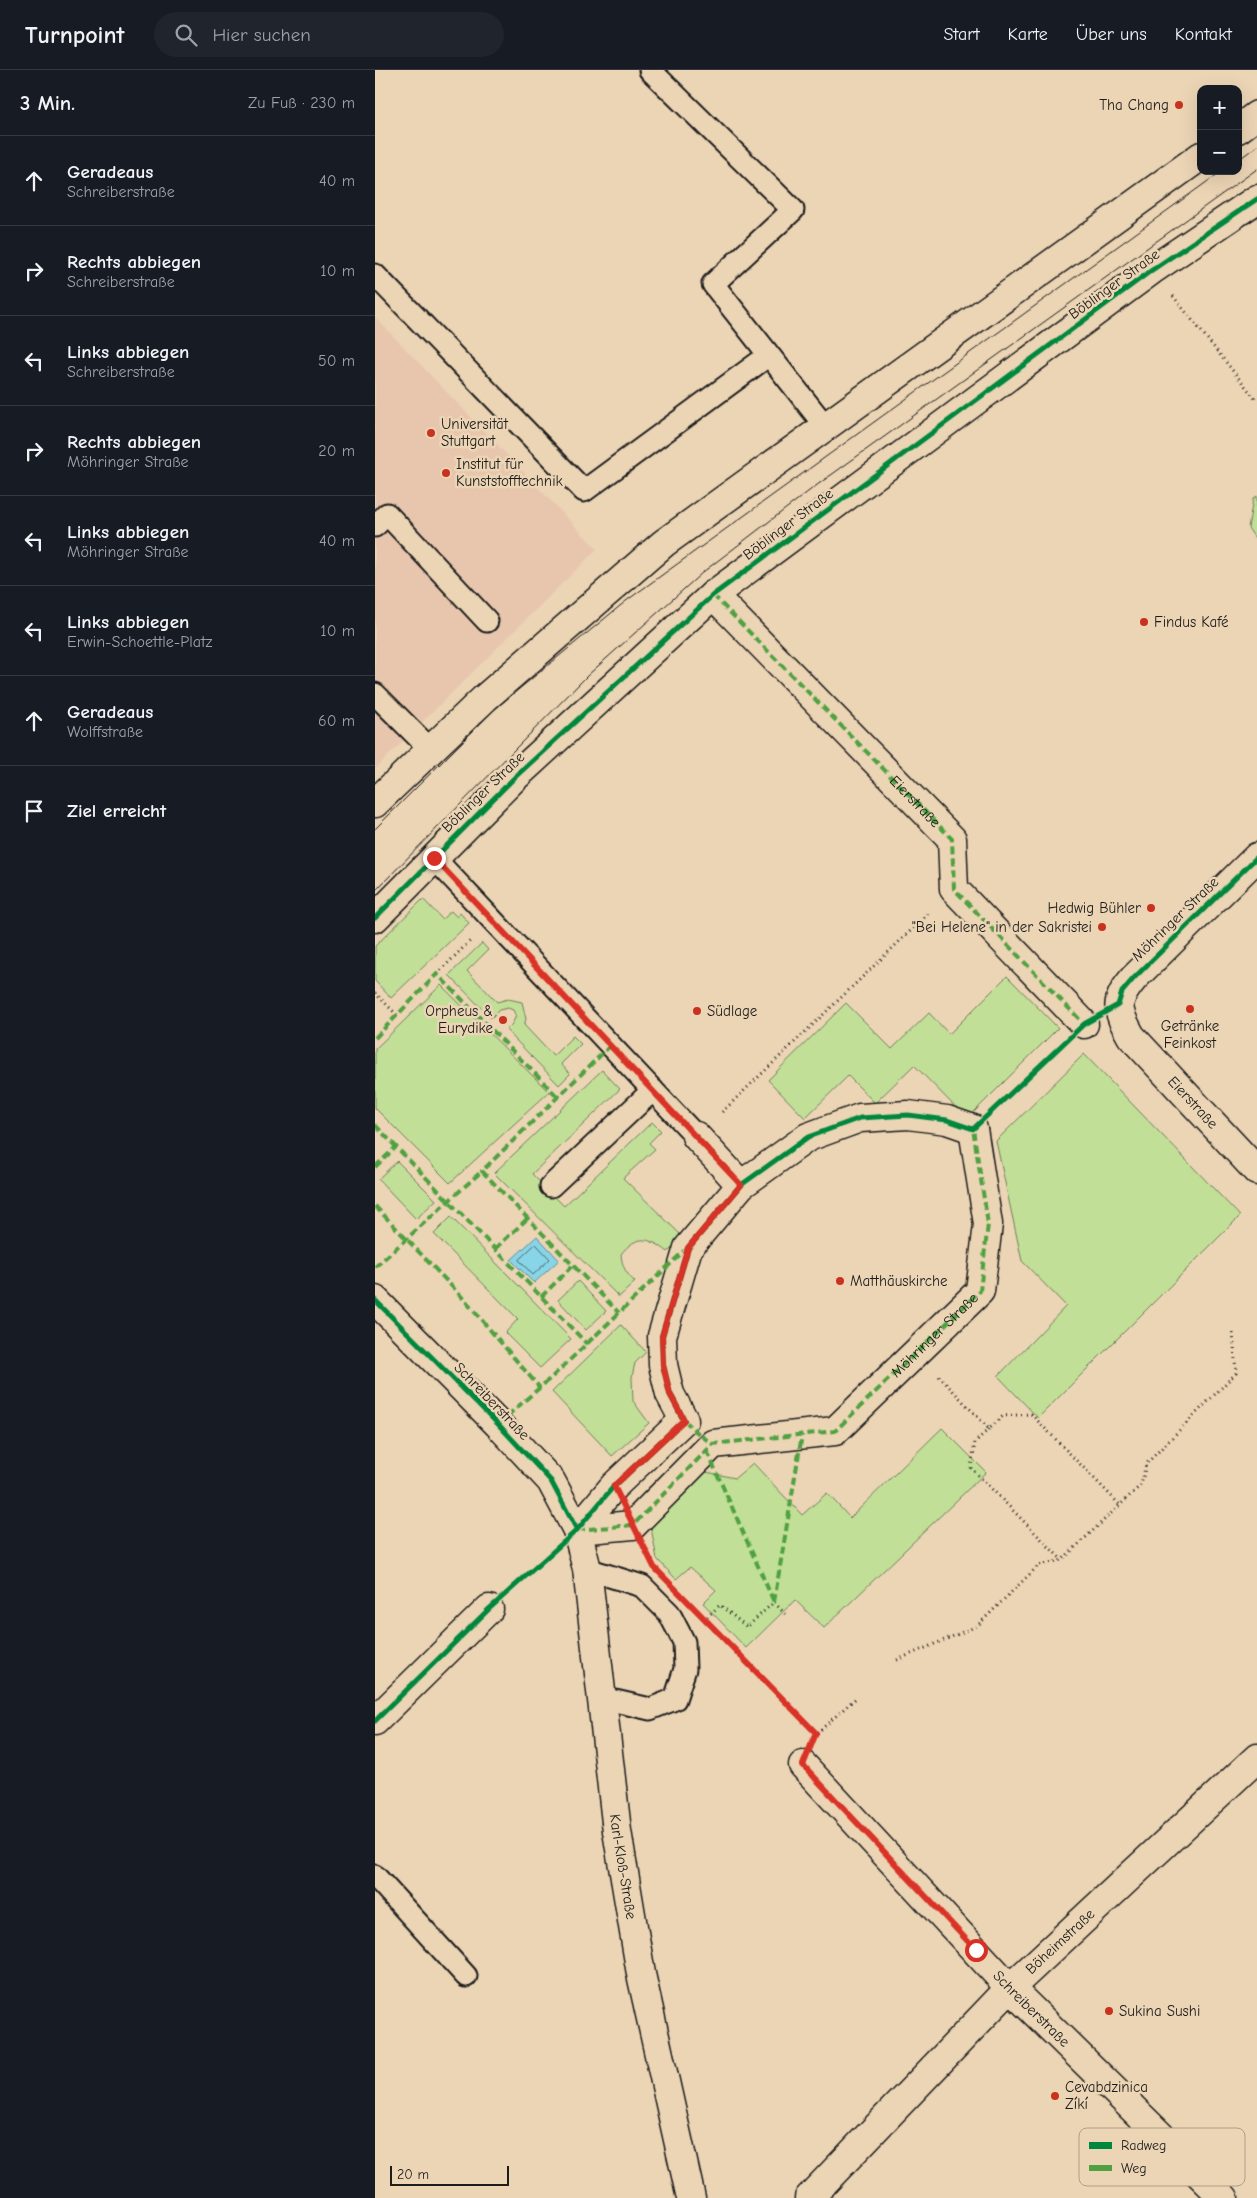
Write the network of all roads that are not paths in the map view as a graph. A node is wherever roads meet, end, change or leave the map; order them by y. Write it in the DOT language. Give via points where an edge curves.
graph roads {
  1 [pos="650,70"];
  2 [pos="1257,115"];
  3 [pos="1242,126"];
  4 [pos="1197,159"];
  5 [pos="1257,200"];
  6 [pos="375,275"];
  7 [pos="769,355"];
  8 [pos="825,426"];
  9 [pos="375,526"];
  10 [pos="713,595"];
  11 [pos="487,621"];
  12 [pos="375,694"];
  13 [pos="430,749"];
  14 [pos="375,803"];
  15 [pos="1257,857"];
  16 [pos="434,858"];
  17 [pos="375,918"];
  18 [pos="1118,1005"];
  19 [pos="1083,1024"];
  20 [pos="653,1090"];
  21 [pos="696,1136"];
  22 [pos="1257,1171"];
  23 [pos="741,1185"];
  24 [pos="551,1186"];
  25 [pos="375,1300"];
  26 [pos="684,1420"];
  27 [pos="713,1444"];
  28 [pos="577,1530"];
  29 [pos="587,1569"];
  30 [pos="489,1609"];
  31 [pos="602,1698"];
  32 [pos="375,1721"];
  33 [pos="1257,1758"];
  34 [pos="803,1765"];
  35 [pos="375,1876"];
  36 [pos="466,1976"];
  37 [pos="1010,1988"];
  38 [pos="1153,2128"];
  39 [pos="1212,2186"];
  40 [pos="691,2198"];
  41 [pos="809,2198"];
  42 [pos="1224,2198"];
  1 -- 7 [label="lane" via="793,210 713,284"];
  2 -- 3 [label="street"];
  4 -- 8 [label="street"];
  5 -- 10 [label="street, Böblinger Straße" via="1152,270"];
  6 -- 7 [label="lane" via="584,491"];
  7 -- 8 [label="lane"];
  8 -- 13 [label="street" via="664,543"];
  9 -- 11 [label="lane" via="387,514"];
  10 -- 16 [label="street, Böblinger Straße" via="514,778"];
  10 -- 19 [label="street, Eierstraße" via="952,839 954,889"];
  12 -- 13 [label="lane"];
  13 -- 14 [label="street"];
  15 -- 18 [label="street, Möhringer Straße" via="1134,978 1122,992"];
  16 -- 17 [label="street, Böblinger Straße"];
  16 -- 20 [label="lane"];
  18 -- 22 [label="street, Eierstraße" via="1131,1036"];
  20 -- 21 [label="lane"];
  20 -- 24 [label="lane"];
  21 -- 23 [label="street"];
  23 -- 26 [label="street, Möhringer Straße" via="688,1248 662,1336 663,1365 670,1394"];
  23 -- 27 [label="street, Möhringer Straße" via="808,1137 860,1118 908,1115 947,1120 973,1129 988,1224 980,1291 835,1431"];
  25 -- 28 [label="street, Schreiberstraße" via="551,1481"];
  26 -- 27 [label="street, Möhringer Straße"];
  26 -- 28 [label="street" via="614,1486"];
  27 -- 28 [label="street" via="633,1525"];
  28 -- 29 [label="street, Karl-Kloß-Straße"];
  29 -- 31 [label="street, Karl-Kloß-Straße"];
  29 -- 31 [label="lane" via="642,1586 669,1613 684,1642 685,1669 675,1699 651,1709"];
  30 -- 32 [label="street"];
  31 -- 40 [label="street, Karl-Kloß-Straße" via="617,1831 641,1974"];
  33 -- 37 [label="street, Böheimstraße"];
  34 -- 37 [label="street, Schreiberstraße"];
  35 -- 36 [label="lane"];
  37 -- 38 [label="street, Schreiberstraße"];
  37 -- 41 [label="street, Böheimstraße"];
  39 -- 42 [label="street, Schreiberstraße"];
}
